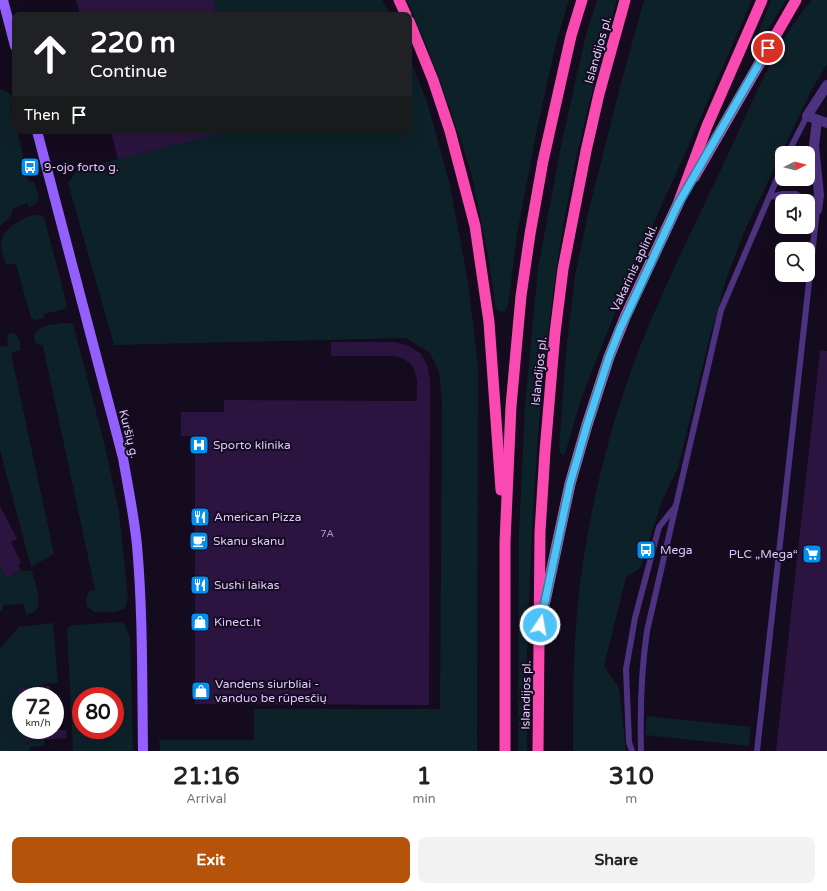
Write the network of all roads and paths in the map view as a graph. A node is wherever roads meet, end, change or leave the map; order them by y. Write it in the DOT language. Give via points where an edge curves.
graph roads {
  1 [pos="3,0"];
  2 [pos="399,0"];
  3 [pos="582,0"];
  4 [pos="625,0"];
  5 [pos="762,0"];
  6 [pos="796,0"];
  7 [pos="405,12"];
  8 [pos="412,28"];
  9 [pos="12,34"];
  10 [pos="827,85"];
  11 [pos="812,118"];
  12 [pos="827,123"];
  13 [pos="38,134"];
  14 [pos="793,146"];
  15 [pos="775,183"];
  16 [pos="775,196"];
  17 [pos="769,197"];
  18 [pos="678,204"];
  19 [pos="817,210"];
  20 [pos="677,504"];
  21 [pos="505,542"];
  22 [pos="540,625"];
  23 [pos="143,751"];
  24 [pos="505,751"];
  25 [pos="538,751"];
  26 [pos="632,751"];
  27 [pos="640,751"];
  28 [pos="757,751"];
  1 -- 9 [label="main road"];
  2 -- 7 [label="highway"];
  3 -- 21 [label="highway, Islandijos pl." via="571,36 543,161 521,296 511,406"];
  4 -- 22 [label="highway, Islandijos pl." via="599,94 563,269 544,451 540,532"];
  5 -- 18 [label="highway, Vakarinis aplinkl." via="707,126"];
  6 -- 18 [label="highway"];
  8 -- 21 [label="highway" via="450,131 475,226 489,322"];
  10 -- 11 [label="street"];
  11 -- 12 [label="street"];
  11 -- 14 [label="lane"];
  11 -- 19 [label="street" via="819,195"];
  13 -- 23 [label="main road, Kuršių g." via="119,445 131,502 142,616"];
  15 -- 17 [label="lane"];
  16 -- 17 [label="lane"];
  17 -- 20 [label="lane" via="722,310"];
  18 -- 22 [label="highway, Vakarinis aplinkl." via="609,357 570,484"];
  19 -- 28 [label="lane"];
  20 -- 26 [label="lane" via="659,527 635,618 626,669 629,742"];
  20 -- 27 [label="lane" via="647,631 642,670"];
  21 -- 24 [label="highway, Islandijos pl."];
  22 -- 25 [label="highway, Islandijos pl."];
}
